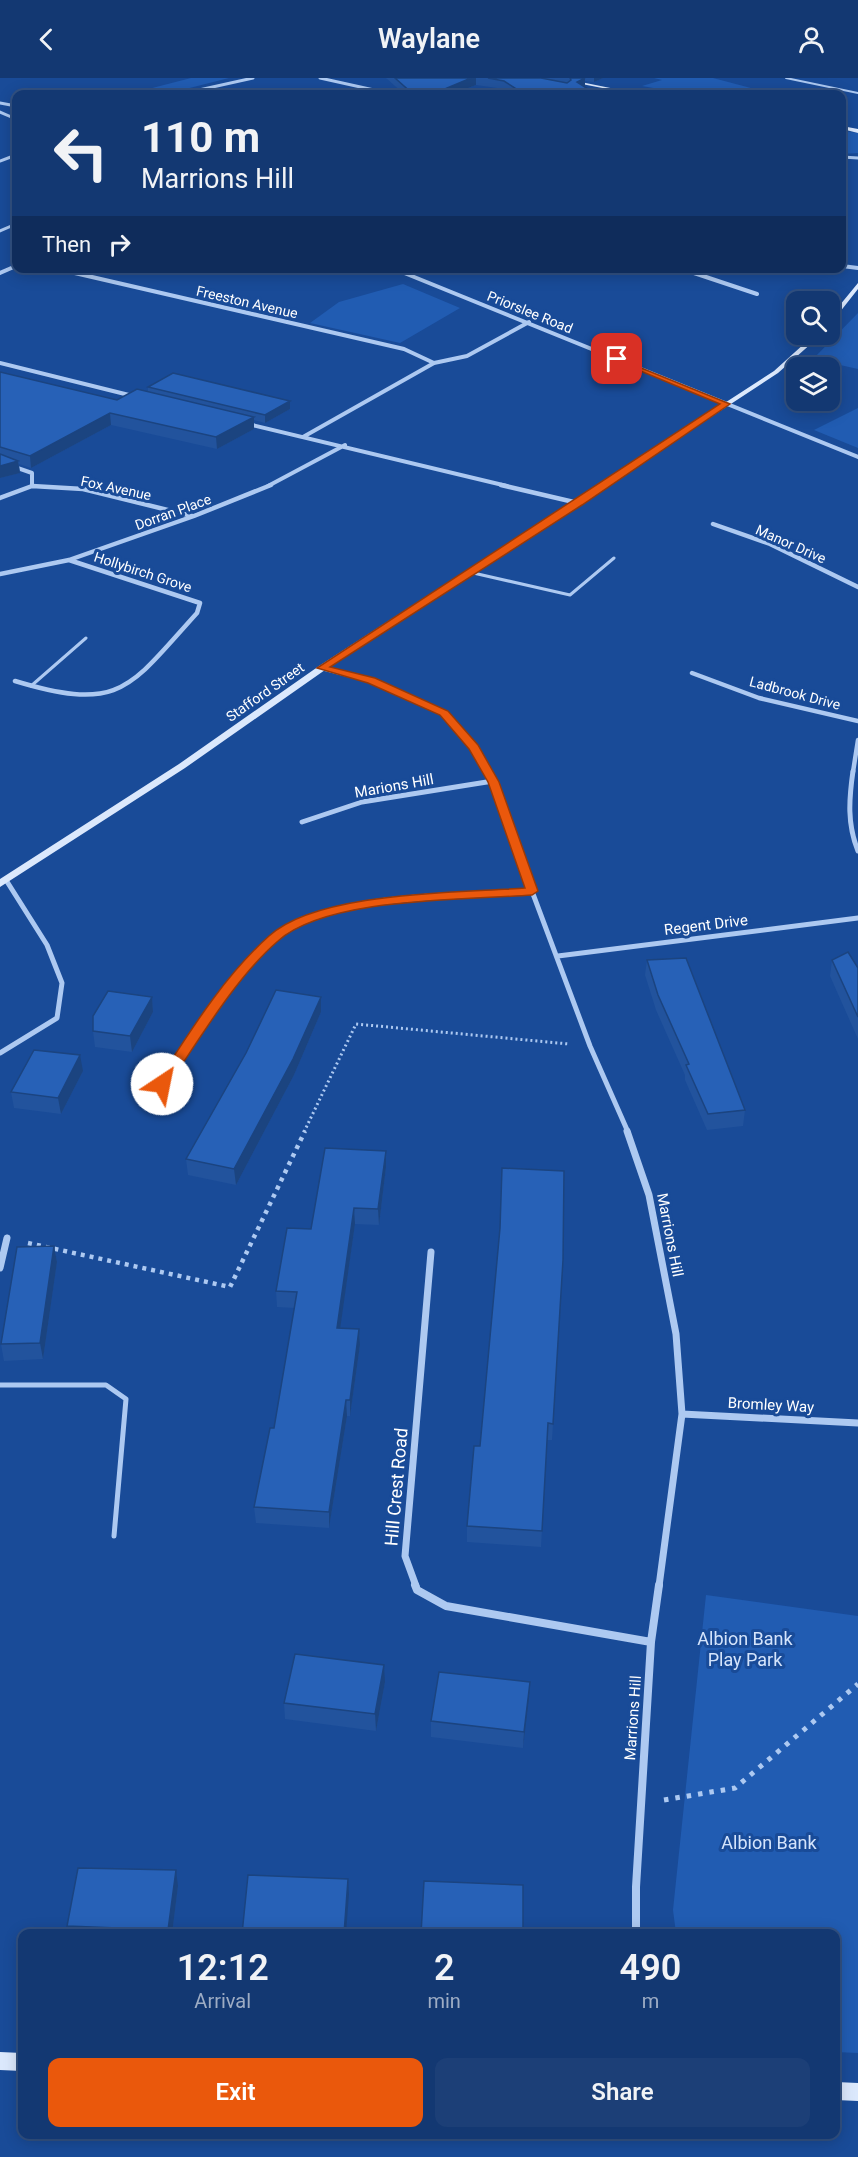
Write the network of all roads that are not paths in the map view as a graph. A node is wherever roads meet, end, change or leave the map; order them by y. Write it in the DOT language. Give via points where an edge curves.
graph roads {
  1 [pos="253,78"];
  2 [pos="320,78"];
  3 [pos="346,78"];
  4 [pos="553,78"];
  5 [pos="786,78"];
  6 [pos="334,82"];
  7 [pos="199,90"];
  8 [pos="373,90"];
  9 [pos="617,90"];
  10 [pos="844,90"];
  11 [pos="75,273"];
  12 [pos="405,273"];
  13 [pos="694,273"];
  14 [pos="858,285"];
  15 [pos="757,294"];
  16 [pos="840,308"];
  17 [pos="530,322"];
  18 [pos="810,345"];
  19 [pos="0,363"];
  20 [pos="434,363"];
  21 [pos="140,397"];
  22 [pos="726,404"];
  23 [pos="245,423"];
  24 [pos="303,437"];
  25 [pos="345,446"];
  26 [pos="858,457"];
  27 [pos="0,462"];
  28 [pos="32,486"];
  29 [pos="0,498"];
  30 [pos="578,503"];
  31 [pos="194,516"];
  32 [pos="713,524"];
  33 [pos="615,558"];
  34 [pos="69,560"];
  35 [pos="469,572"];
  36 [pos="0,574"];
  37 [pos="858,587"];
  38 [pos="86,638"];
  39 [pos="322,668"];
  40 [pos="692,673"];
  41 [pos="15,681"];
  42 [pos="32,686"];
  43 [pos="858,721"];
  44 [pos="858,740"];
  45 [pos="493,782"];
  46 [pos="851,788"];
  47 [pos="858,789"];
  48 [pos="302,822"];
  49 [pos="858,850"];
  50 [pos="3,882"];
  51 [pos="532,891"];
  52 [pos="858,918"];
  53 [pos="558,956"];
  54 [pos="0,1053"];
  55 [pos="162,1084"];
  56 [pos="7,1238"];
  57 [pos="431,1252"];
  58 [pos="0,1268"];
  59 [pos="0,1385"];
  60 [pos="682,1414"];
  61 [pos="858,1423"];
  62 [pos="114,1536"];
  63 [pos="651,1642"];
  64 [pos="636,1929"];
  65 [pos="0,2061"];
  66 [pos="18,2062"];
  67 [pos="840,2091"];
  68 [pos="858,2092"];
  1 -- 7 [label="street"];
  2 -- 6 [label="street"];
  3 -- 6 [label="street"];
  4 -- 9 [label="street"];
  5 -- 10 [label="lane"];
  6 -- 8 [label="street"];
  11 -- 20 [label="street, Freeston Avenue" via="404,349"];
  12 -- 17 [label="street, Priorslee Road"];
  13 -- 15 [label="street"];
  14 -- 16 [label="street"];
  17 -- 20 [label="street" via="467,356"];
  17 -- 22 [label="street, Priorslee Road"];
  18 -- 22 [label="street, Stafford Street"];
  19 -- 21 [label="street"];
  20 -- 24 [label="street"];
  22 -- 26 [label="street, Priorslee Road"];
  22 -- 30 [label="street, Stafford Street"];
  23 -- 24 [label="street"];
  24 -- 25 [label="street"];
  25 -- 30 [label="street"];
  25 -- 31 [label="street, Dorran Place" via="280,481"];
  27 -- 28 [label="street" via="32,473"];
  28 -- 29 [label="street, Fox Avenue"];
  28 -- 31 [label="street, Fox Avenue" via="83,489"];
  30 -- 35 [label="street, Stafford Street"];
  31 -- 34 [label="street, Dorran Place"];
  32 -- 37 [label="street, Manor Drive" via="770,544"];
  33 -- 35 [label="lane" via="570,595"];
  34 -- 36 [label="street, Dorran Place"];
  34 -- 42 [label="street, Hollybirch Grove" via="200,603 197,613 128,685 98,696 58,693"];
  35 -- 39 [label="street, Stafford Street"];
  38 -- 42 [label="lane"];
  39 -- 45 [label="street, Marrions Hill" via="372,681 444,713 474,748"];
  39 -- 50 [label="street, Stafford Street" via="183,766"];
  40 -- 43 [label="street, Ladbrook Drive" via="759,698"];
  41 -- 42 [label="street, Hollybirch Grove"];
  44 -- 46 [label="street"];
  45 -- 48 [label="street, Marions Hill" via="362,802"];
  45 -- 51 [label="street, Marrions Hill"];
  46 -- 47 [label="street"];
  46 -- 49 [label="street" via="851,837"];
  50 -- 54 [label="street" via="47,945 62,983 57,1018"];
  51 -- 53 [label="street, Marrions Hill"];
  51 -- 55 [label="street" via="374,903 308,918 274,937 223,995"];
  52 -- 53 [label="street, Regent Drive"];
  53 -- 60 [label="street, Marrions Hill" via="649,1195 676,1334"];
  56 -- 58 [label="street"];
  57 -- 63 [label="street, Hill Crest Road" via="405,1556 417,1590 446,1606"];
  59 -- 62 [label="lane" via="106,1385 126,1399"];
  60 -- 61 [label="street, Bromley Way"];
  60 -- 63 [label="street, Marrions Hill"];
  63 -- 64 [label="street, Marrions Hill"];
  65 -- 66 [label="street"];
  67 -- 68 [label="street"];
}
